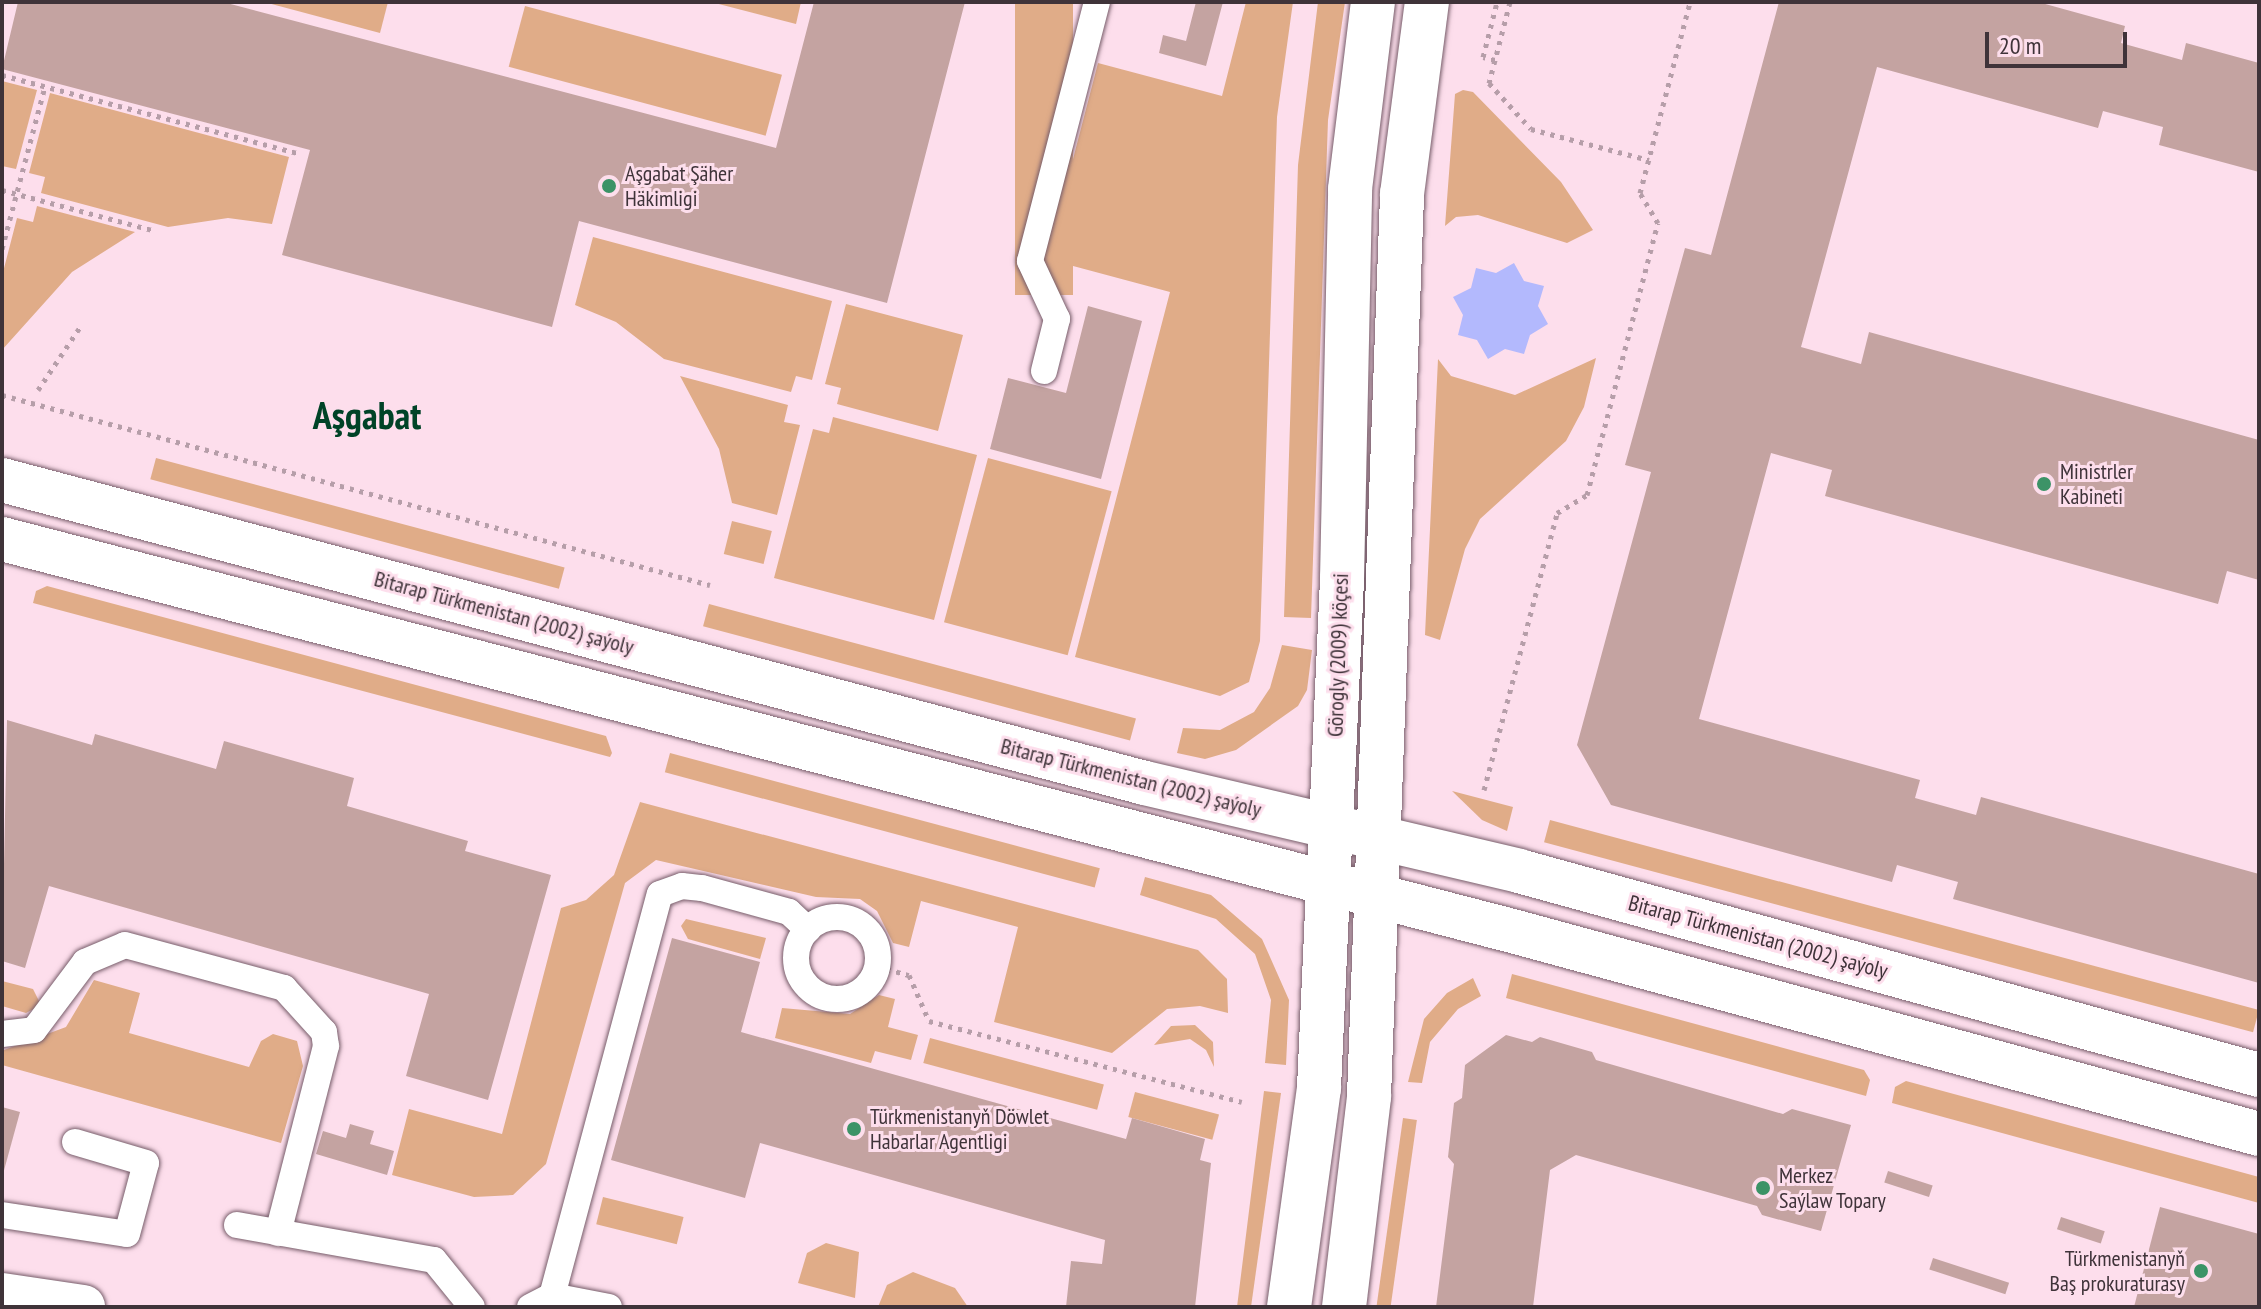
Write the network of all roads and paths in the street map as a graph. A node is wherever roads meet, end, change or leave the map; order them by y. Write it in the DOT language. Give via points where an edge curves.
graph roads {
  1 [pos="1097,2"];
  2 [pos="1373,2"];
  3 [pos="1427,2"];
  4 [pos="1497,2"];
  5 [pos="1510,2"];
  6 [pos="1690,2"];
  7 [pos="1495,60"];
  8 [pos="2,75"];
  9 [pos="45,86"];
  10 [pos="297,153"];
  11 [pos="1649,160"];
  12 [pos="2,190"];
  13 [pos="17,193"];
  14 [pos="152,230"];
  15 [pos="2,249"];
  16 [pos="82,324"];
  17 [pos="1044,371"];
  18 [pos="38,390"];
  19 [pos="2,395"];
  20 [pos="2,480"];
  21 [pos="2,539"];
  22 [pos="710,585"];
  23 [pos="1484,790"];
  24 [pos="1331,827"];
  25 [pos="1380,838"];
  26 [pos="1328,885"];
  27 [pos="1377,897"];
  28 [pos="808,930"];
  29 [pos="877,966"];
  30 [pos="2,1034"];
  31 [pos="2259,1075"];
  32 [pos="1242,1102"];
  33 [pos="2259,1134"];
  34 [pos="75,1142"];
  35 [pos="2,1215"];
  36 [pos="237,1225"];
  37 [pos="278,1233"];
  38 [pos="2,1295"];
  39 [pos="541,1302"];
  40 [pos="83,1307"];
  41 [pos="472,1307"];
  42 [pos="609,1307"];
  43 [pos="1289,1307"];
  44 [pos="1344,1307"];
  1 -- 17 [label="lane" via="1030,261 1057,319"];
  2 -- 24 [label="street, Görogly (2009) köçesi" via="1350,189"];
  3 -- 25 [label="street" via="1402,194"];
  4 -- 7 [label="path" via="1483,57"];
  5 -- 7 [label="path"];
  6 -- 11 [label="path"];
  7 -- 11 [label="path" via="1489,83 1531,129"];
  8 -- 9 [label="path"];
  9 -- 10 [label="path"];
  9 -- 13 [label="path"];
  11 -- 23 [label="path" via="1640,193 1658,223 1587,495 1557,513"];
  12 -- 13 [label="path"];
  13 -- 14 [label="path"];
  13 -- 15 [label="path"];
  16 -- 18 [label="path"];
  19 -- 22 [label="path"];
  20 -- 24 [label="street, Bitarap Türkmenistan (2002) şaýoly"];
  21 -- 26 [label="street"];
  24 -- 25 [label="street, Bitarap Türkmenistan (2002) şaýoly"];
  24 -- 26 [label="street, Görogly (2009) köçesi"];
  25 -- 27 [label="street"];
  25 -- 31 [label="street, Bitarap Türkmenistan (2002) şaýoly"];
  26 -- 27 [label="street"];
  26 -- 43 [label="street, Görogly (2009) köçesi" via="1319,1088"];
  27 -- 33 [label="street"];
  27 -- 44 [label="street" via="1369,1096"];
  28 -- 29 [label="lane" via="826,918 854,921 874,941"];
  28 -- 29 [label="lane" via="796,963 808,988 820,996 833,1000 860,993"];
  28 -- 39 [label="lane" via="789,912 702,888 682,886 660,894"];
  29 -- 32 [label="path" via="909,975 929,1021"];
  30 -- 37 [label="lane" via="34,1030 85,962 125,945 284,988 324,1032 326,1046"];
  34 -- 35 [label="lane" via="146,1163 127,1234"];
  36 -- 37 [label="lane"];
  37 -- 41 [label="lane" via="434,1260"];
  38 -- 40 [label="street"];
  39 -- 42 [label="lane"];
}
